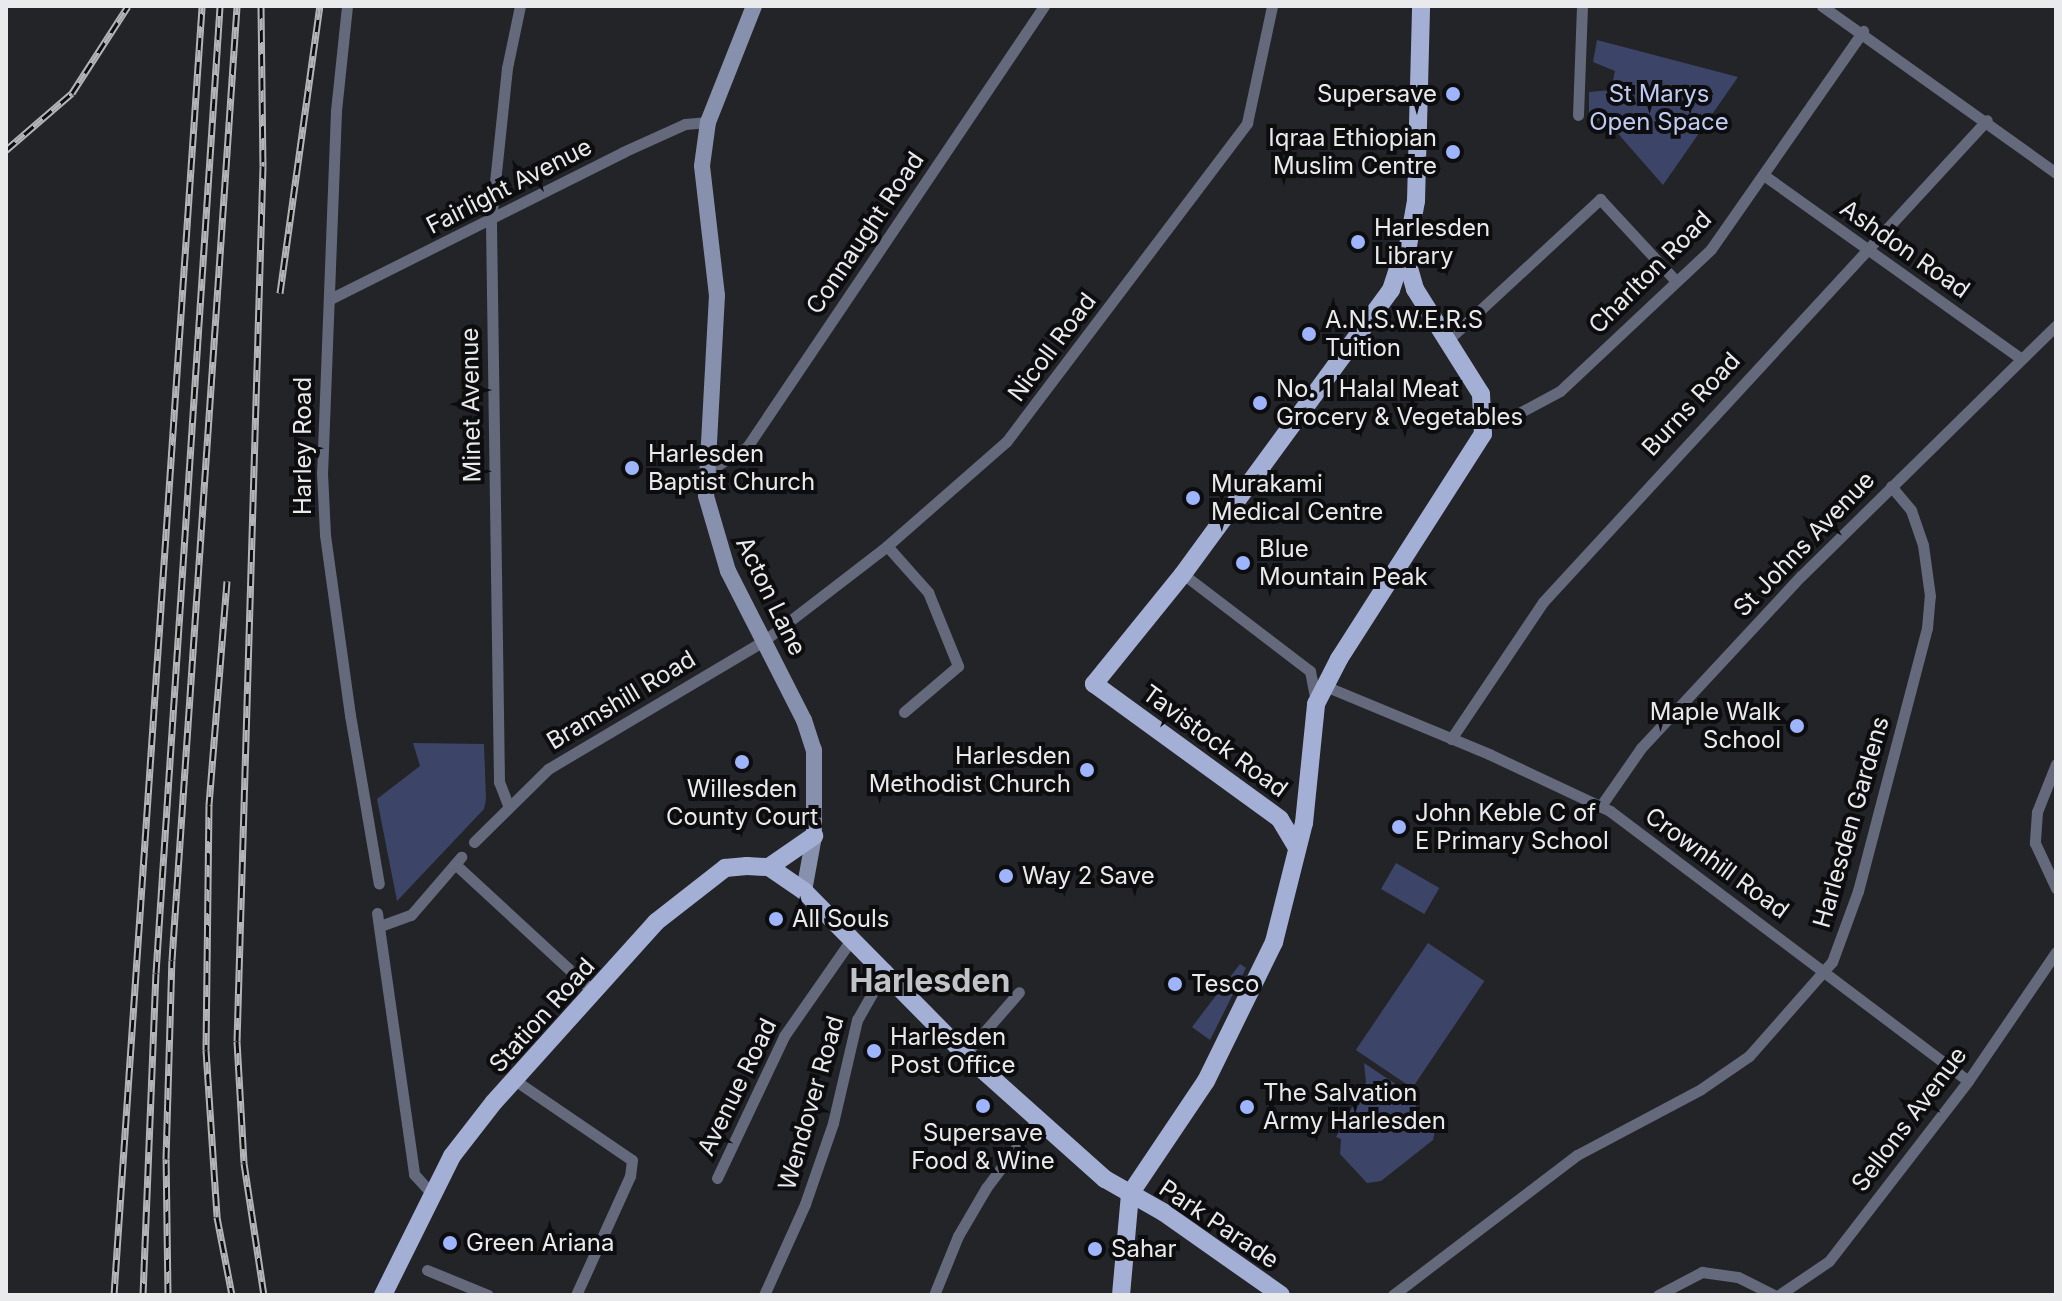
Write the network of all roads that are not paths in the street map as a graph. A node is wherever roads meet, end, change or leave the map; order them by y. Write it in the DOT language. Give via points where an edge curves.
graph roads {
  1 [pos="347,6"];
  2 [pos="520,6"];
  3 [pos="754,6"];
  4 [pos="1044,6"];
  5 [pos="1272,6"];
  6 [pos="1421,6"];
  7 [pos="1582,6"];
  8 [pos="1822,6"];
  9 [pos="1863,31"];
  10 [pos="1578,115"];
  11 [pos="1987,120"];
  12 [pos="708,122"];
  13 [pos="2056,173"];
  14 [pos="1765,176"];
  15 [pos="491,220"];
  16 [pos="1869,250"];
  17 [pos="1406,257"];
  18 [pos="1675,280"];
  19 [pos="1415,289"];
  20 [pos="1391,290"];
  21 [pos="332,298"];
  22 [pos="2056,325"];
  23 [pos="1450,338"];
  24 [pos="2020,358"];
  25 [pos="1486,420"];
  26 [pos="708,471"];
  27 [pos="1891,486"];
  28 [pos="887,546"];
  29 [pos="1183,574"];
  30 [pos="765,640"];
  31 [pos="1325,686"];
  32 [pos="1316,704"];
  33 [pos="904,712"];
  34 [pos="1451,739"];
  35 [pos="2056,764"];
  36 [pos="508,805"];
  37 [pos="1600,807"];
  38 [pos="1303,814"];
  39 [pos="1280,819"];
  40 [pos="814,836"];
  41 [pos="474,842"];
  42 [pos="1296,846"];
  43 [pos="769,867"];
  44 [pos="379,884"];
  45 [pos="2056,888"];
  46 [pos="804,891"];
  47 [pos="377,913"];
  48 [pos="380,926"];
  49 [pos="853,937"];
  50 [pos="2056,952"];
  51 [pos="1825,971"];
  52 [pos="891,974"];
  53 [pos="1019,992"];
  54 [pos="595,993"];
  55 [pos="965,1054"];
  56 [pos="516,1081"];
  57 [pos="1968,1081"];
  58 [pos="1037,1120"];
  59 [pos="717,1178"];
  60 [pos="432,1194"];
  61 [pos="1130,1194"];
  62 [pos="427,1270"];
  63 [pos="1270,1292"];
  64 [pos="483,1294"];
  65 [pos="383,1295"];
  66 [pos="576,1295"];
  67 [pos="764,1295"];
  68 [pos="934,1295"];
  69 [pos="1121,1295"];
  70 [pos="1393,1295"];
  71 [pos="1658,1295"];
  72 [pos="1776,1295"];
  1 -- 21 [label="street, Harley Road" via="336,111"];
  2 -- 15 [label="street, Minet Avenue" via="507,68"];
  3 -- 12 [label="main road, Acton Lane"];
  4 -- 26 [label="street, Connaught Road" via="747,447"];
  5 -- 28 [label="street, Nicoll Road" via="1247,123 1211,174 1019,427"];
  6 -- 17 [label="main road" via="1416,201"];
  7 -- 10 [label="street"];
  8 -- 9 [label="street"];
  9 -- 11 [label="street"];
  9 -- 14 [label="street, Charlton Road"];
  11 -- 13 [label="street"];
  11 -- 16 [label="street, Burns Road"];
  12 -- 15 [label="street, Fairlight Avenue" via="685,124 623,152"];
  12 -- 26 [label="main road, Acton Lane" via="702,166 717,295"];
  14 -- 16 [label="street, Ashdon Road"];
  14 -- 18 [label="street, Charlton Road" via="1711,249"];
  15 -- 21 [label="street, Fairlight Avenue"];
  15 -- 36 [label="street, Minet Avenue" via="499,782"];
  16 -- 24 [label="street, Ashdon Road"];
  16 -- 34 [label="street, Burns Road" via="1685,442 1543,602"];
  17 -- 19 [label="main road"];
  17 -- 20 [label="main road"];
  18 -- 23 [label="street" via="1600,199"];
  18 -- 25 [label="street, Charlton Road" via="1560,391 1506,420"];
  19 -- 20 [label="main road"];
  19 -- 23 [label="main road"];
  20 -- 29 [label="main road"];
  21 -- 44 [label="street, Harley Road" via="321,422 325,535"];
  22 -- 24 [label="street, St Johns Avenue"];
  23 -- 25 [label="main road" via="1481,394"];
  24 -- 27 [label="street, St Johns Avenue"];
  25 -- 31 [label="main road" via="1483,434"];
  26 -- 30 [label="main road, Acton Lane" via="712,527 728,571"];
  27 -- 37 [label="street, St Johns Avenue" via="1674,710"];
  27 -- 51 [label="street, Harlesden Gardens" via="1911,510 1923,545 1930,596 1927,628 1845,935"];
  28 -- 30 [label="street, Nicoll Road"];
  28 -- 33 [label="street" via="928,592 958,666"];
  29 -- 32 [label="street" via="1310,671"];
  29 -- 39 [label="main road, Tavistock Road" via="1094,684"];
  30 -- 36 [label="street, Bramshill Road" via="572,752"];
  30 -- 40 [label="main road, Acton Lane" via="814,750"];
  31 -- 32 [label="main road"];
  31 -- 34 [label="street, Crownhill Road"];
  32 -- 38 [label="main road"];
  34 -- 37 [label="street, Crownhill Road"];
  35 -- 45 [label="street" via="2037,812 2035,843"];
  36 -- 41 [label="street, Bramshill Road"];
  37 -- 51 [label="street, Crownhill Road"];
  38 -- 39 [label="main road"];
  38 -- 42 [label="main road"];
  39 -- 42 [label="main road, Tavistock Road"];
  40 -- 43 [label="main road"];
  40 -- 46 [label="main road, Acton Lane"];
  42 -- 61 [label="main road" via="1274,942 1250,999 1198,1094"];
  43 -- 46 [label="main road"];
  43 -- 54 [label="main road, Station Road" via="725,868 690,893 656,922"];
  46 -- 49 [label="main road"];
  47 -- 48 [label="street"];
  48 -- 54 [label="street" via="411,915 458,861"];
  48 -- 60 [label="street" via="414,1174"];
  49 -- 52 [label="main road"];
  49 -- 59 [label="street, Avenue Road" via="784,1036"];
  50 -- 57 [label="street, Sellons Avenue"];
  51 -- 57 [label="street, Crownhill Road"];
  51 -- 70 [label="street, Harlesden Gardens" via="1749,1056 1701,1089 1577,1155"];
  52 -- 55 [label="main road, Park Parade"];
  52 -- 67 [label="street, Wendover Road" via="857,1020 833,1123 805,1204"];
  53 -- 55 [label="street"];
  54 -- 56 [label="main road, Station Road"];
  55 -- 58 [label="main road, Park Parade"];
  56 -- 60 [label="main road, Station Road" via="467,1135"];
  56 -- 66 [label="street" via="632,1160 630,1176"];
  57 -- 72 [label="street, Sellons Avenue" via="1829,1261"];
  58 -- 61 [label="main road, Park Parade"];
  58 -- 68 [label="street" via="979,1200"];
  60 -- 65 [label="main road, Station Road"];
  61 -- 63 [label="main road, Park Parade"];
  61 -- 69 [label="main road"];
  62 -- 64 [label="street"];
  71 -- 72 [label="street, Sellons Avenue" via="1702,1272 1738,1277"];
}
